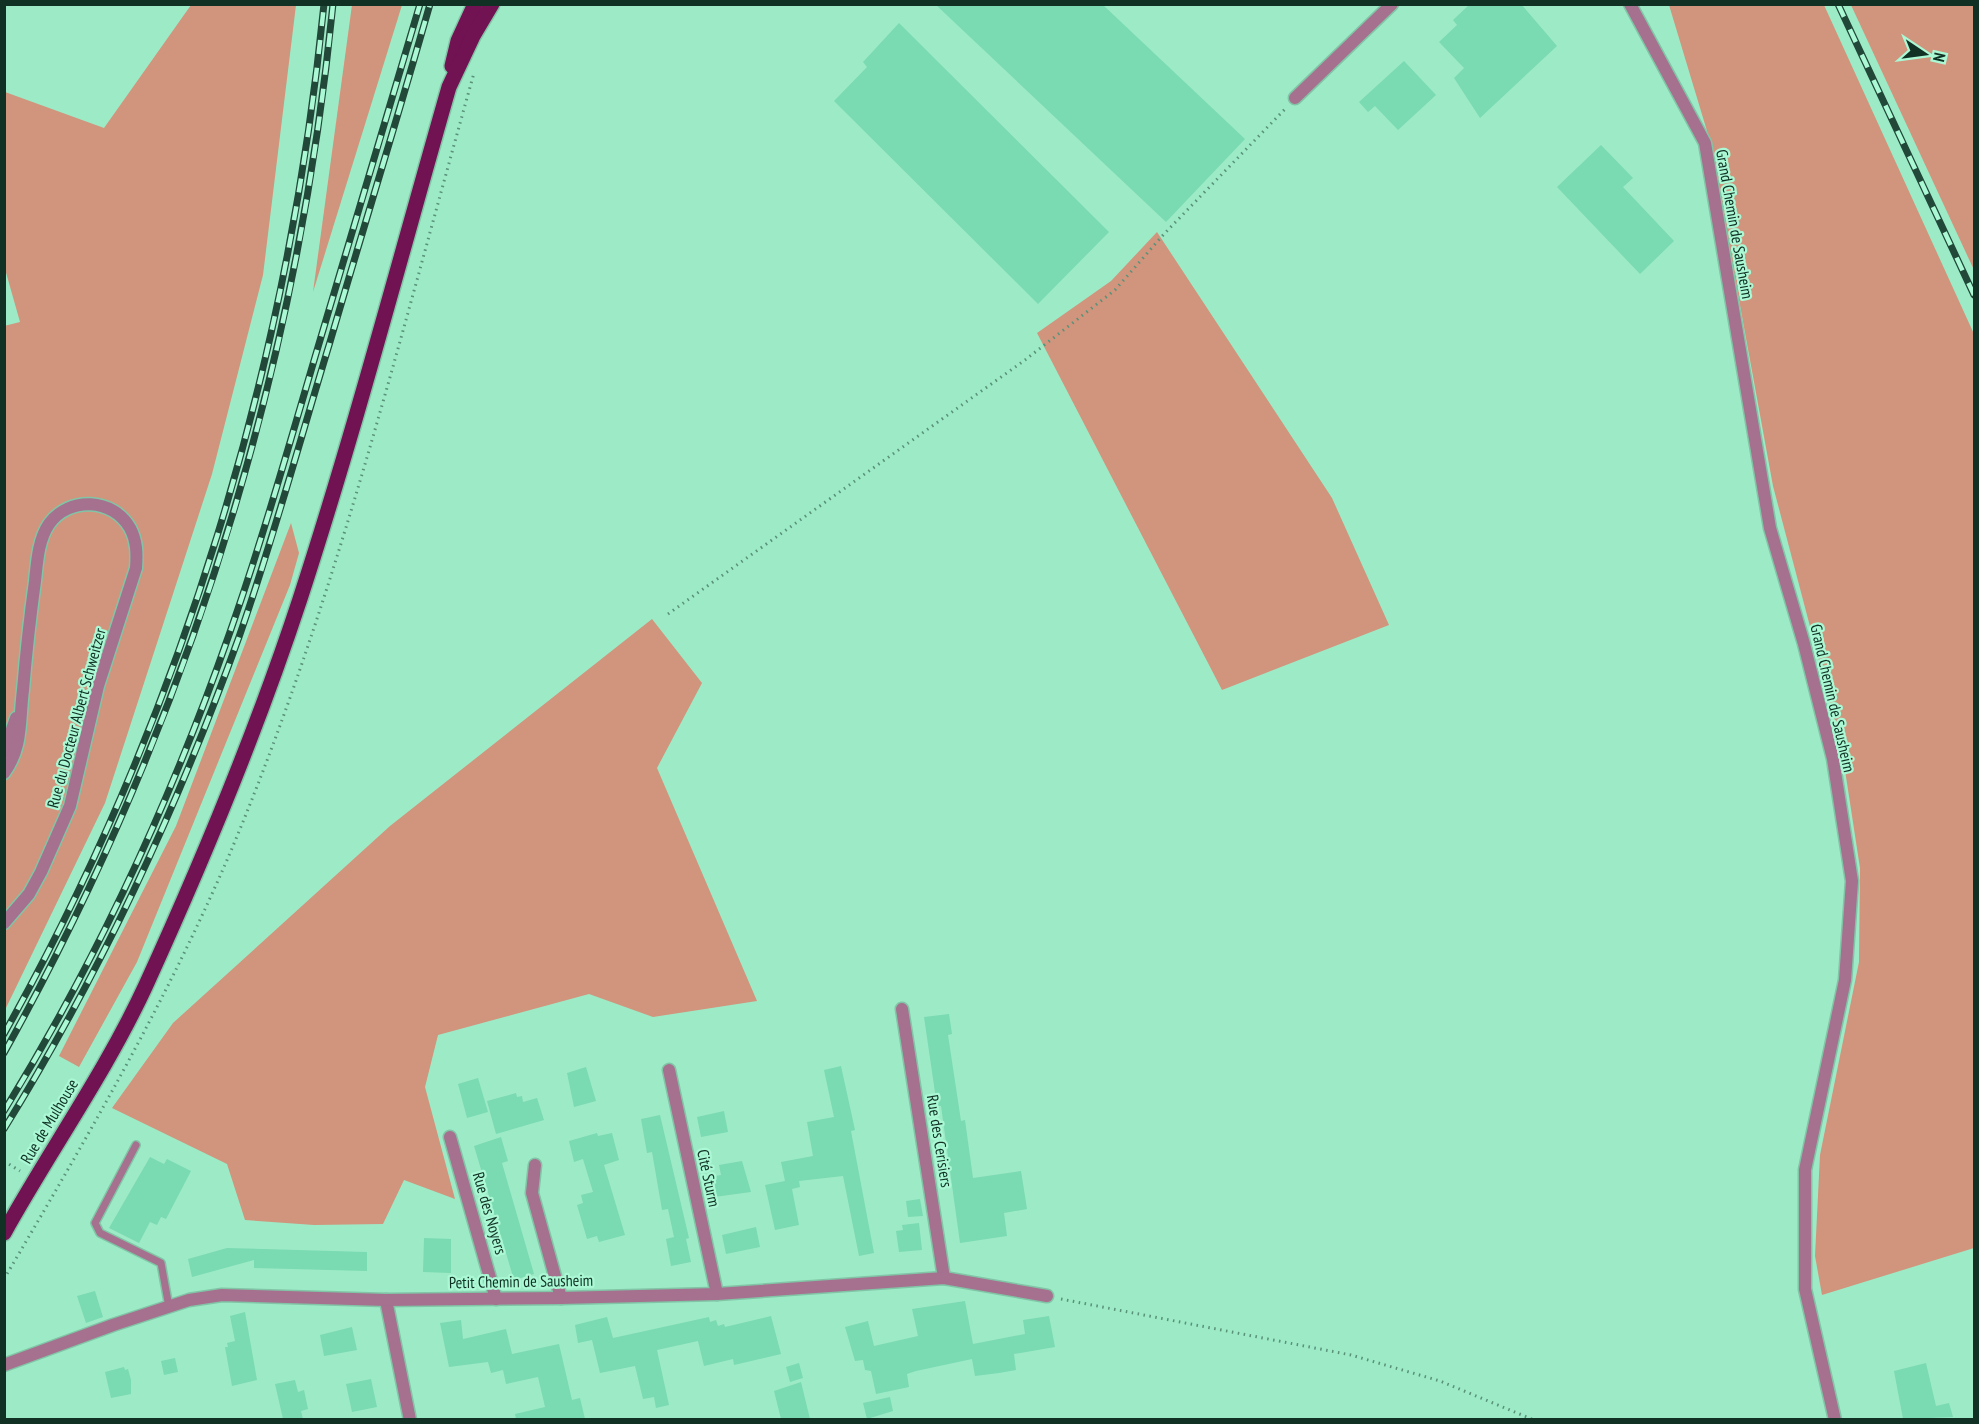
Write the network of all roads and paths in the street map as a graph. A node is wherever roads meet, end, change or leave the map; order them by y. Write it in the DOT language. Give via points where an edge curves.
graph roads {
  1 [pos="475,4"];
  2 [pos="492,4"];
  3 [pos="1392,4"];
  4 [pos="1630,4"];
  5 [pos="449,87"];
  6 [pos="1295,98"];
  7 [pos="668,614"];
  8 [pos="22,696"];
  9 [pos="4,752"];
  10 [pos="4,773"];
  11 [pos="4,923"];
  12 [pos="194,935"];
  13 [pos="903,1009"];
  14 [pos="669,1070"];
  15 [pos="450,1137"];
  16 [pos="136,1145"];
  17 [pos="4,1161"];
  18 [pos="535,1165"];
  19 [pos="15,1179"];
  20 [pos="4,1233"];
  21 [pos="944,1278"];
  22 [pos="4,1279"];
  23 [pos="717,1294"];
  24 [pos="1047,1296"];
  25 [pos="561,1298"];
  26 [pos="496,1299"];
  27 [pos="387,1300"];
  28 [pos="169,1306"];
  29 [pos="4,1365"];
  30 [pos="410,1419"];
  31 [pos="1534,1419"];
  32 [pos="1834,1419"];
  1 -- 5 [label="main road" via="458,41"];
  2 -- 5 [label="main road"];
  3 -- 6 [label="street"];
  4 -- 32 [label="street, Grand Chemin de Sausheim" via="1705,143 1770,528 1833,759 1852,880 1845,980 1805,1170 1804,1289"];
  5 -- 20 [label="main road, Rue de Mulhouse" via="311,566 275,671 145,987"];
  6 -- 7 [label="path" via="1114,290 1025,360"];
  8 -- 9 [label="street, Rue du Docteur Albert Schweitzer"];
  8 -- 10 [label="street, Rue du Docteur Albert Schweitzer" via="18,748"];
  8 -- 11 [label="street, Rue du Docteur Albert Schweitzer" via="37,562 45,533 54,519 69,508 84,504 106,507 129,527 137,548 136,568 96,693 70,806 29,894"];
  12 -- 22 [label="path" via="148,1029"];
  13 -- 21 [label="street, Rue des Cerisiers"];
  14 -- 23 [label="street, Cité Sturm"];
  15 -- 26 [label="street, Rue des Noyers"];
  16 -- 28 [label="lane" via="95,1223 100,1233 160,1263"];
  17 -- 19 [label="path" via="21,1169"];
  18 -- 25 [label="street" via="532,1193"];
  21 -- 23 [label="street, Petit Chemin de Sausheim"];
  21 -- 24 [label="street, Petit Chemin de Sausheim"];
  23 -- 25 [label="street, Petit Chemin de Sausheim"];
  24 -- 31 [label="path" via="1351,1355 1440,1381"];
  25 -- 26 [label="street, Petit Chemin de Sausheim"];
  26 -- 27 [label="street, Petit Chemin de Sausheim"];
  27 -- 28 [label="street, Petit Chemin de Sausheim" via="222,1295"];
  27 -- 30 [label="street"];
  28 -- 29 [label="street, Petit Chemin de Sausheim"];
}
